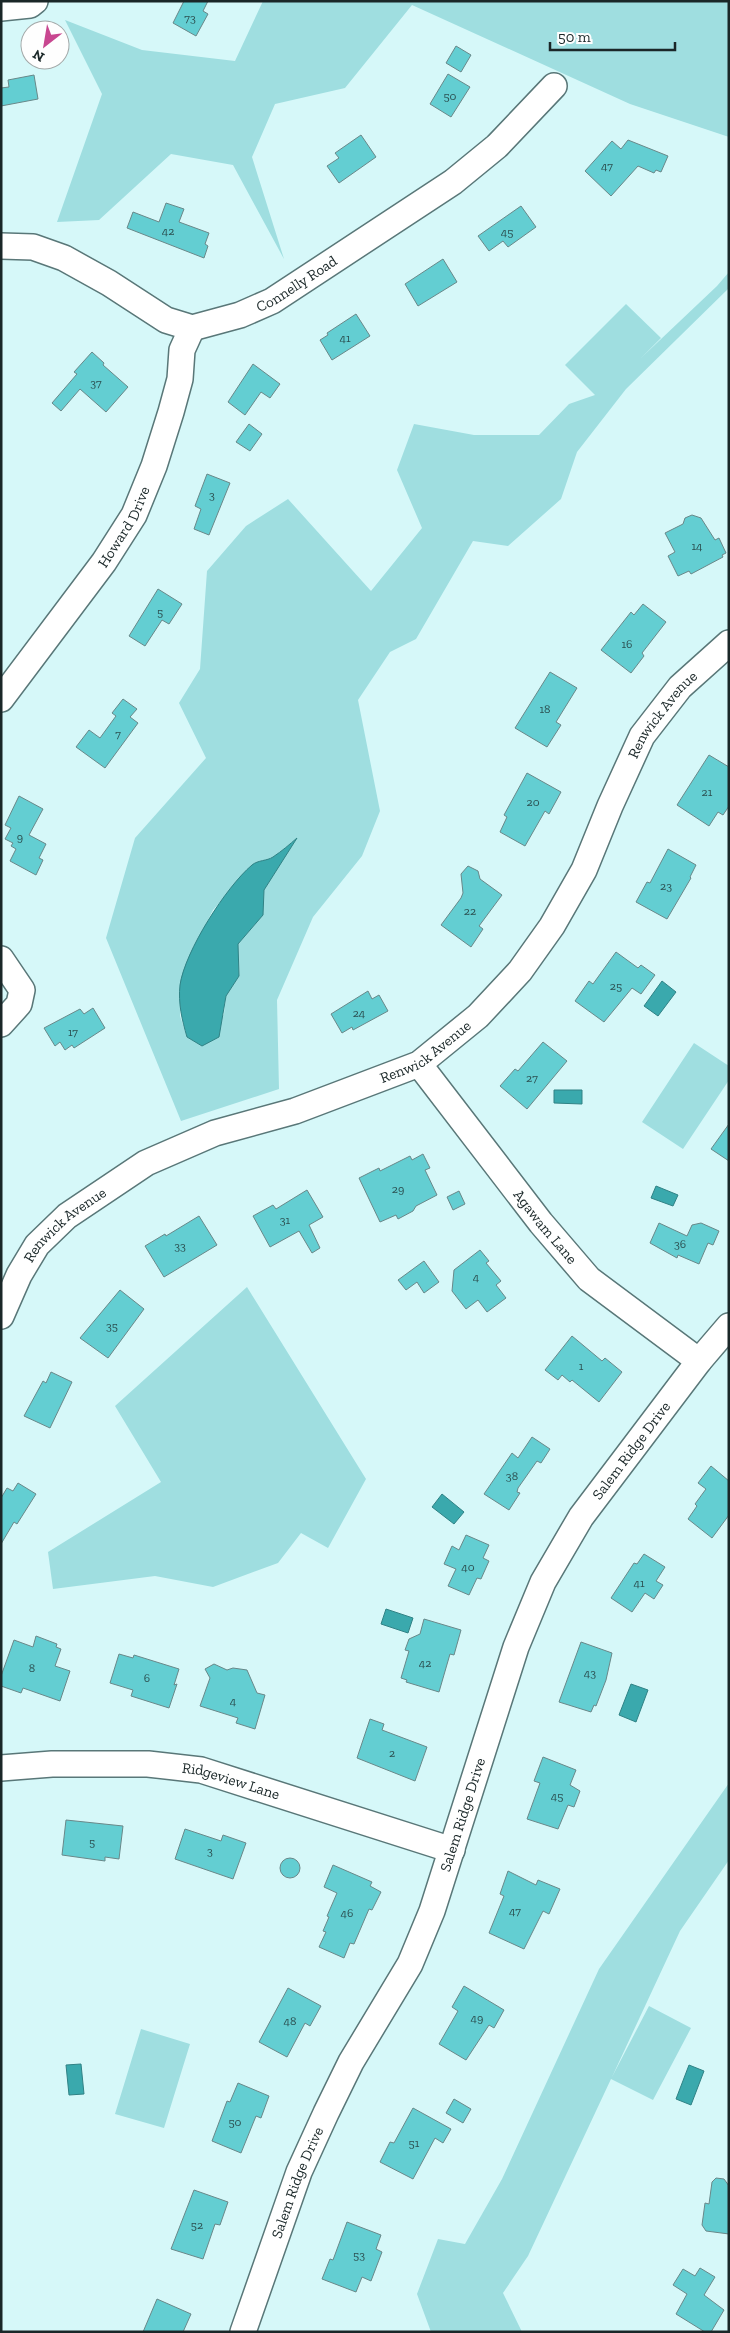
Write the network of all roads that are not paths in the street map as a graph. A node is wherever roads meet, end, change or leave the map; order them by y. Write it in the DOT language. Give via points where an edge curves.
graph roads {
  1 [pos="36,1"];
  2 [pos="1,8"];
  3 [pos="554,86"];
  4 [pos="1,246"];
  5 [pos="192,328"];
  6 [pos="729,643"];
  7 [pos="1,699"];
  8 [pos="1,959"];
  9 [pos="1,1024"];
  10 [pos="419,1064"];
  11 [pos="1,1316"];
  12 [pos="729,1326"];
  13 [pos="699,1361"];
  14 [pos="1,1768"];
  15 [pos="452,1850"];
  16 [pos="243,2332"];
  1 -- 2 [label="street" via="30,5"];
  3 -- 5 [label="street, Connelly Road" via="497,146 453,182 272,301 240,315"];
  4 -- 5 [label="street" via="32,247 64,258 110,283 166,320"];
  5 -- 7 [label="street, Howard Drive" via="182,350 180,379 171,412 134,515 104,562"];
  6 -- 10 [label="street, Renwick Avenue" via="680,686 642,736 584,870 552,926 520,971 478,1016"];
  8 -- 9 [label="street" via="22,990 19,1004"];
  10 -- 11 [label="street, Renwick Avenue" via="295,1111 214,1133 146,1163 67,1216 37,1246 19,1275"];
  10 -- 13 [label="street, Agawam Lane" via="541,1223 589,1279"];
  12 -- 13 [label="street, Salem Ridge Drive"];
  13 -- 15 [label="street, Salem Ridge Drive" via="581,1517 544,1582 516,1646"];
  14 -- 15 [label="street, Ridgeview Lane" via="52,1764 140,1764 200,1770"];
  15 -- 16 [label="street, Salem Ridge Drive" via="410,1964 351,2062 299,2172"];
}
